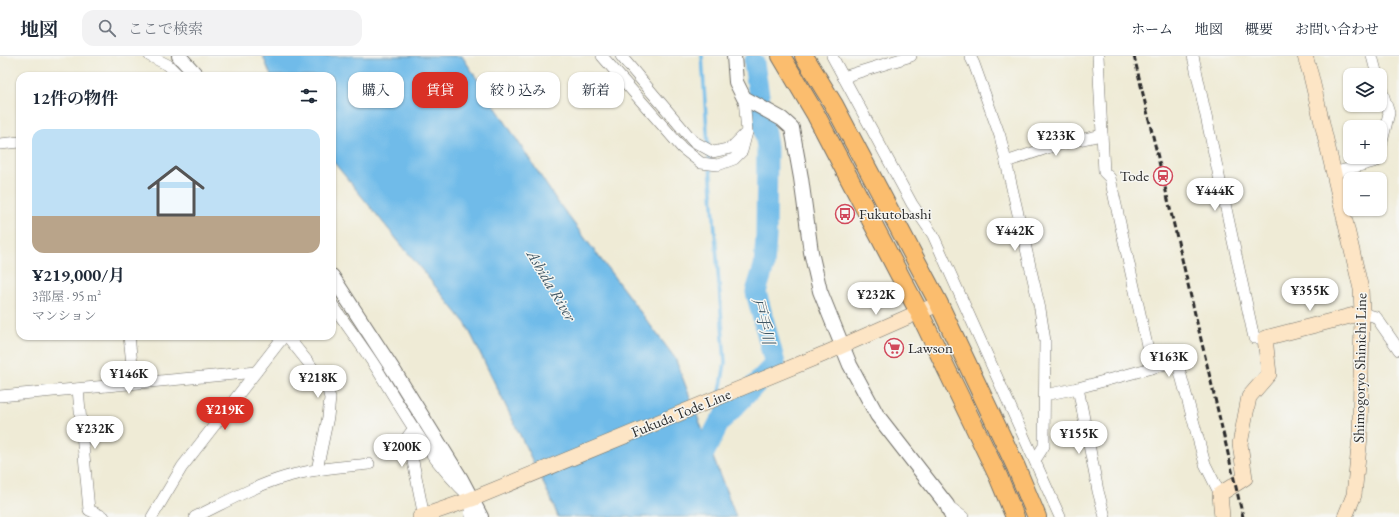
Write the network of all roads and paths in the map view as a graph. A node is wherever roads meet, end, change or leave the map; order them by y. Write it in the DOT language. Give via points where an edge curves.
graph roads {
  1 [pos="150,56"];
  2 [pos="179,56"];
  3 [pos="602,56"];
  4 [pos="621,56"];
  5 [pos="734,56"];
  6 [pos="781,56"];
  7 [pos="804,56"];
  8 [pos="832,56"];
  9 [pos="911,56"];
  10 [pos="970,56"];
  11 [pos="1098,56"];
  12 [pos="1193,56"];
  13 [pos="1305,56"];
  14 [pos="1372,56"];
  15 [pos="1375,68"];
  16 [pos="175,72"];
  17 [pos="194,72"];
  18 [pos="843,77"];
  19 [pos="744,98"];
  20 [pos="1387,107"];
  21 [pos="1387,121"];
  22 [pos="747,132"];
  23 [pos="1102,136"];
  24 [pos="16,142"];
  25 [pos="0,144"];
  26 [pos="1006,162"];
  27 [pos="1363,164"];
  28 [pos="1333,173"];
  29 [pos="336,282"];
  30 [pos="939,304"];
  31 [pos="336,310"];
  32 [pos="919,312"];
  33 [pos="1362,313"];
  34 [pos="1265,338"];
  35 [pos="129,340"];
  36 [pos="281,340"];
  37 [pos="290,340"];
  38 [pos="842,346"];
  39 [pos="1399,350"];
  40 [pos="1152,368"];
  41 [pos="256,372"];
  42 [pos="134,384"];
  43 [pos="1078,388"];
  44 [pos="78,389"];
  45 [pos="1044,395"];
  46 [pos="0,396"];
  47 [pos="414,428"];
  48 [pos="1034,458"];
  49 [pos="369,464"];
  50 [pos="316,470"];
  51 [pos="1220,494"];
  52 [pos="475,498"];
  53 [pos="950,511"];
  54 [pos="104,517"];
  55 [pos="152,517"];
  56 [pos="196,517"];
  57 [pos="422,517"];
  58 [pos="471,517"];
  59 [pos="481,517"];
  60 [pos="963,517"];
  61 [pos="1015,517"];
  62 [pos="1036,517"];
  63 [pos="1060,517"];
  64 [pos="1105,517"];
  65 [pos="1222,517"];
  66 [pos="1345,517"];
  1 -- 16 [label="street" via="168,65"];
  2 -- 17 [label="street"];
  3 -- 22 [label="street" via="682,148 701,163 718,165 734,159 742,151"];
  4 -- 22 [label="street" via="693,141 713,152 731,148"];
  5 -- 19 [label="street" via="736,82"];
  6 -- 32 [label="highway" via="816,115"];
  7 -- 30 [label="highway" via="834,105"];
  8 -- 18 [label="street"];
  9 -- 18 [label="street"];
  10 -- 26 [label="street" via="1000,136"];
  11 -- 23 [label="street"];
  12 -- 34 [label="street" via="1254,338"];
  13 -- 28 [label="main road, Shimogoryo Shinichi Line"];
  14 -- 15 [label="street"];
  18 -- 48 [label="street" via="912,204 933,234"];
  19 -- 22 [label="street"];
  19 -- 38 [label="street" via="782,119 792,128 820,291"];
  20 -- 21 [label="street"];
  23 -- 26 [label="street" via="1056,145"];
  23 -- 40 [label="street" via="1104,172 1110,178"];
  24 -- 25 [label="street"];
  26 -- 45 [label="street" via="1040,309 1045,341"];
  27 -- 28 [label="street"];
  28 -- 33 [label="main road, Shimogoryo Shinichi Line" via="1361,289"];
  29 -- 52 [label="street"];
  30 -- 32 [label="main road, Fukuda Tode Line"];
  30 -- 62 [label="highway" via="1016,467"];
  31 -- 47 [label="street"];
  32 -- 38 [label="main road, Fukuda Tode Line"];
  32 -- 61 [label="highway"];
  33 -- 34 [label="main road"];
  33 -- 39 [label="street" via="1376,317"];
  33 -- 66 [label="main road, Shimogoryo Shinichi Line" via="1360,437 1354,495"];
  34 -- 51 [label="main road" via="1268,374 1250,397 1240,444 1245,478"];
  35 -- 42 [label="street"];
  36 -- 41 [label="street"];
  37 -- 50 [label="street" via="327,386 330,398"];
  38 -- 52 [label="main road, Fukuda Tode Line"];
  38 -- 53 [label="street" via="877,415"];
  40 -- 43 [label="street"];
  40 -- 51 [label="street" via="1177,361 1205,464"];
  41 -- 42 [label="street"];
  41 -- 55 [label="street" via="182,467"];
  42 -- 44 [label="street"];
  43 -- 45 [label="street"];
  43 -- 64 [label="street"];
  44 -- 46 [label="street"];
  44 -- 54 [label="street" via="89,510"];
  45 -- 48 [label="street" via="1044,446"];
  47 -- 52 [label="street" via="447,474"];
  47 -- 57 [label="street" via="408,436"];
  48 -- 63 [label="street"];
  49 -- 50 [label="street"];
  50 -- 56 [label="street" via="263,485"];
  51 -- 65 [label="main road"];
  52 -- 57 [label="main road, Fukuda Tode Line"];
  52 -- 58 [label="street" via="470,510"];
  52 -- 59 [label="street"];
  53 -- 60 [label="street"];
}
